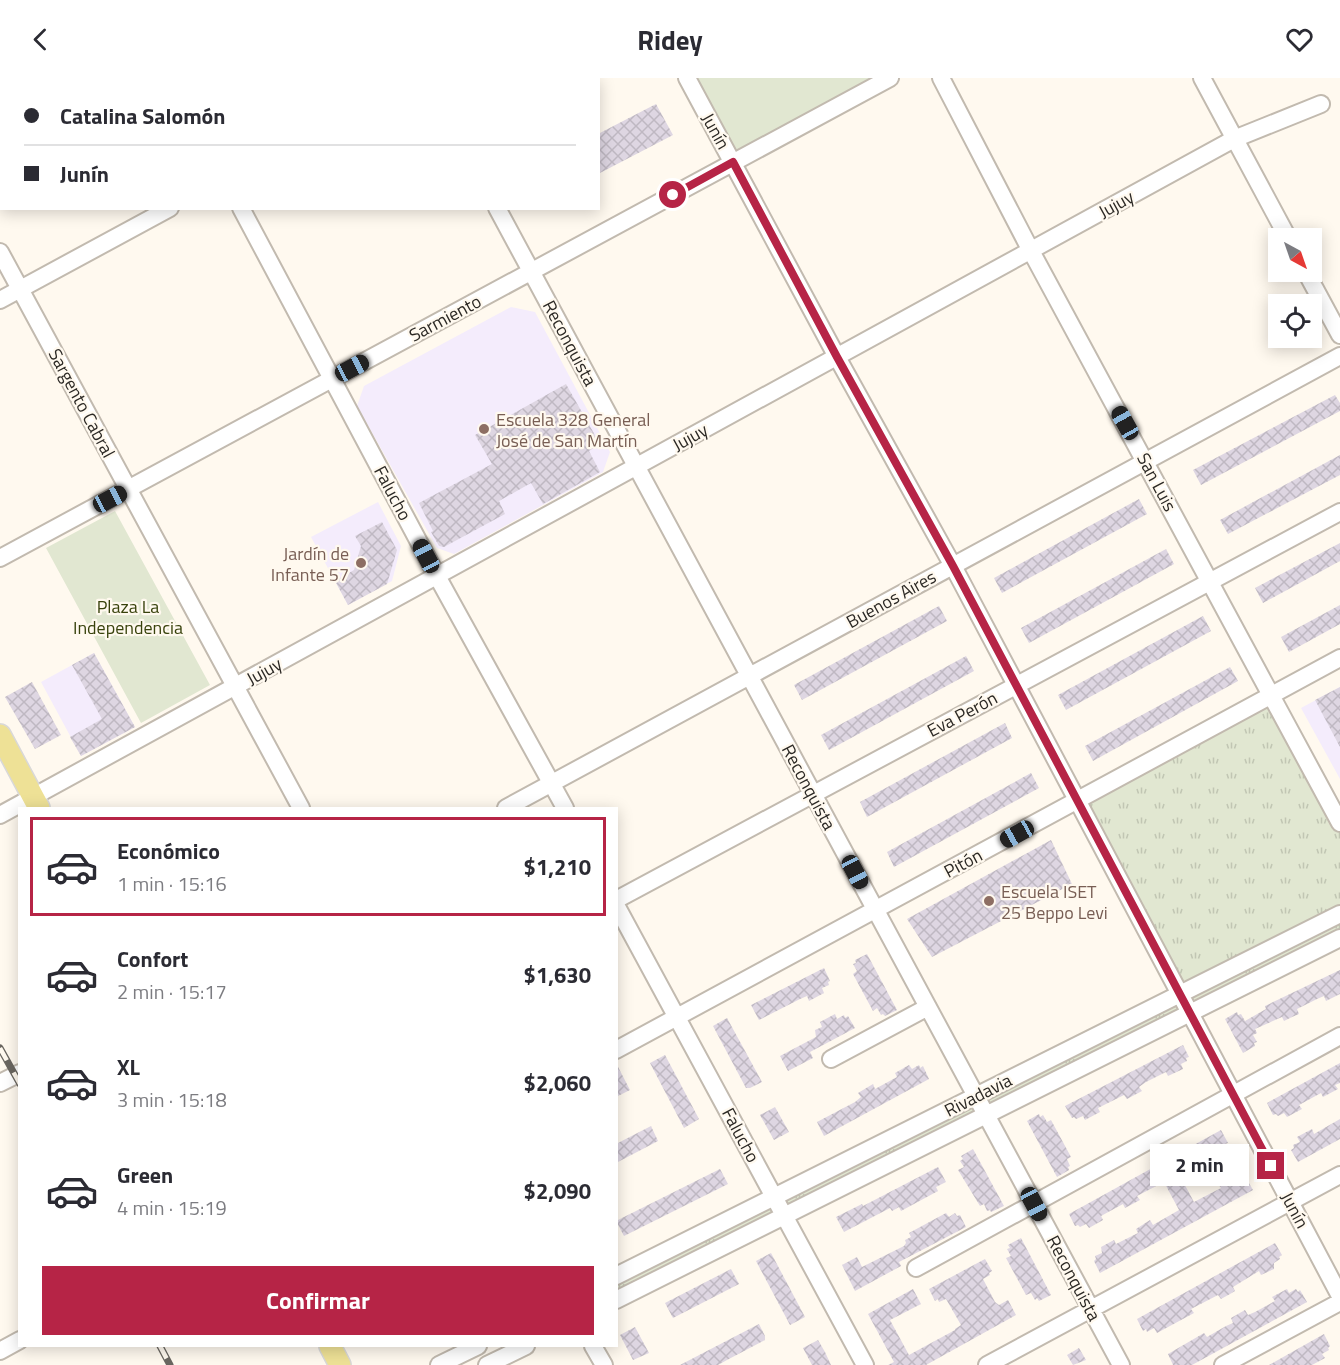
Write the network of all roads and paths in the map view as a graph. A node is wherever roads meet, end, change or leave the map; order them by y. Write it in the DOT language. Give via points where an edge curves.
graph roads {
  1 [pos="687,78"];
  2 [pos="890,78"];
  3 [pos="941,78"];
  4 [pos="1203,78"];
  5 [pos="1322,104"];
  6 [pos="1234,139"];
  7 [pos="733,162"];
  8 [pos="166,210"];
  9 [pos="242,210"];
  10 [pos="498,210"];
  11 [pos="1283,228"];
  12 [pos="1031,250"];
  13 [pos="0,252"];
  14 [pos="531,271"];
  15 [pos="1311,282"];
  16 [pos="20,289"];
  17 [pos="0,300"];
  18 [pos="1340,334"];
  19 [pos="1340,356"];
  20 [pos="837,357"];
  21 [pos="332,379"];
  22 [pos="1146,461"];
  23 [pos="636,467"];
  24 [pos="128,489"];
  25 [pos="1340,512"];
  26 [pos="0,558"];
  27 [pos="953,566"];
  28 [pos="437,576"];
  29 [pos="1210,581"];
  30 [pos="1340,658"];
  31 [pos="750,676"];
  32 [pos="1016,686"];
  33 [pos="234,687"];
  34 [pos="1272,696"];
  35 [pos="0,735"];
  36 [pos="551,784"];
  37 [pos="813,794"];
  38 [pos="1077,801"];
  39 [pos="36,803"];
  40 [pos="300,807"];
  41 [pos="508,807"];
  42 [pos="564,807"];
  43 [pos="18,810"];
  44 [pos="0,816"];
  45 [pos="1340,823"];
  46 [pos="618,899"];
  47 [pos="618,909"];
  48 [pos="876,910"];
  49 [pos="1340,914"];
  50 [pos="1340,938"];
  51 [pos="1180,994"];
  52 [pos="928,1007"];
  53 [pos="1190,1013"];
  54 [pos="677,1017"];
  55 [pos="1340,1036"];
  56 [pos="618,1049"];
  57 [pos="831,1059"];
  58 [pos="18,1074"];
  59 [pos="0,1083"];
  60 [pos="1233,1095"];
  61 [pos="976,1096"];
  62 [pos="987,1115"];
  63 [pos="1340,1175"];
  64 [pos="774,1197"];
  65 [pos="1290,1202"];
  66 [pos="1034,1204"];
  67 [pos="785,1216"];
  68 [pos="916,1268"];
  69 [pos="618,1275"];
  70 [pos="1340,1296"];
  71 [pos="618,1299"];
  72 [pos="1340,1302"];
  73 [pos="1091,1309"];
  74 [pos="18,1341"];
  75 [pos="331,1347"];
  76 [pos="476,1347"];
  77 [pos="524,1347"];
  78 [pos="594,1347"];
  79 [pos="0,1351"];
  80 [pos="340,1365"];
  81 [pos="439,1365"];
  82 [pos="487,1365"];
  83 [pos="604,1365"];
  84 [pos="865,1365"];
  85 [pos="987,1365"];
  86 [pos="1122,1365"];
  87 [pos="1223,1365"];
  1 -- 7 [label="street, Junín"];
  2 -- 7 [label="street, Sarmiento"];
  3 -- 12 [label="street, San Luis"];
  4 -- 6 [label="street"];
  5 -- 6 [label="street, Jujuy"];
  6 -- 11 [label="street"];
  6 -- 12 [label="street, Jujuy"];
  7 -- 14 [label="street, Sarmiento"];
  7 -- 20 [label="street, Junín"];
  8 -- 16 [label="street"];
  9 -- 21 [label="street, Falucho"];
  10 -- 14 [label="street, Reconquista"];
  12 -- 20 [label="street, Jujuy"];
  12 -- 22 [label="street, San Luis"];
  13 -- 16 [label="street, Sargento Cabral"];
  14 -- 21 [label="street, Sarmiento"];
  14 -- 23 [label="street, Reconquista"];
  15 -- 18 [label="street"];
  16 -- 17 [label="street"];
  16 -- 24 [label="street, Sargento Cabral"];
  19 -- 22 [label="street, Buenos Aires"];
  20 -- 23 [label="street, Jujuy"];
  20 -- 27 [label="street, Junín"];
  21 -- 24 [label="street, Sarmiento"];
  21 -- 28 [label="street, Falucho"];
  22 -- 27 [label="street, Buenos Aires"];
  22 -- 29 [label="street, San Luis"];
  23 -- 28 [label="street, Jujuy"];
  23 -- 31 [label="street, Reconquista"];
  24 -- 26 [label="street, Sarmiento"];
  24 -- 33 [label="street, Sargento Cabral"];
  25 -- 29 [label="street, Eva Perón"];
  27 -- 31 [label="street, Buenos Aires"];
  27 -- 32 [label="street, Junín"];
  28 -- 33 [label="street, Jujuy"];
  28 -- 36 [label="street, Falucho"];
  29 -- 32 [label="street, Eva Perón"];
  29 -- 34 [label="street, San Luis"];
  30 -- 34 [label="street, Pitón"];
  31 -- 36 [label="street, Buenos Aires"];
  31 -- 37 [label="street, Reconquista"];
  32 -- 37 [label="street, Eva Perón"];
  32 -- 38 [label="street, Junín"];
  33 -- 39 [label="street, Jujuy"];
  33 -- 40 [label="street, Sargento Cabral"];
  34 -- 38 [label="street, Pitón"];
  34 -- 45 [label="street, San Luis"];
  35 -- 39 [label="main road"];
  36 -- 41 [label="street, Buenos Aires"];
  36 -- 42 [label="street, Falucho"];
  37 -- 46 [label="street, Eva Perón"];
  37 -- 48 [label="street, Reconquista"];
  38 -- 48 [label="street, Pitón"];
  38 -- 51 [label="street, Junín"];
  43 -- 44 [label="street, Jujuy"];
  47 -- 54 [label="street, Falucho"];
  48 -- 52 [label="street, Reconquista"];
  48 -- 54 [label="street, Pitón"];
  49 -- 51 [label="street, Rivadavia"];
  50 -- 53 [label="street, Rivadavia"];
  51 -- 53 [label="street, Junín"];
  51 -- 61 [label="street, Rivadavia"];
  52 -- 57 [label="street"];
  52 -- 61 [label="street, Reconquista"];
  53 -- 60 [label="street, Junín"];
  53 -- 62 [label="street, Rivadavia"];
  54 -- 56 [label="street, Pitón"];
  54 -- 64 [label="street, Falucho"];
  55 -- 60 [label="street"];
  58 -- 59 [label="street"];
  60 -- 65 [label="street, Junín"];
  60 -- 66 [label="street"];
  61 -- 62 [label="street, Reconquista"];
  61 -- 64 [label="street, Rivadavia"];
  62 -- 66 [label="street, Reconquista"];
  62 -- 67 [label="street, Rivadavia"];
  63 -- 65 [label="street"];
  64 -- 67 [label="street, Falucho"];
  64 -- 69 [label="street, Rivadavia"];
  65 -- 70 [label="street, Junín"];
  65 -- 73 [label="street"];
  66 -- 68 [label="street"];
  66 -- 73 [label="street, Reconquista"];
  67 -- 71 [label="street, Rivadavia"];
  67 -- 84 [label="street, Falucho"];
  72 -- 87 [label="street"];
  73 -- 85 [label="street"];
  73 -- 86 [label="street, Reconquista"];
  74 -- 79 [label="street"];
  75 -- 80 [label="main road"];
  76 -- 81 [label="street"];
  77 -- 82 [label="street"];
  78 -- 83 [label="street"];
}
